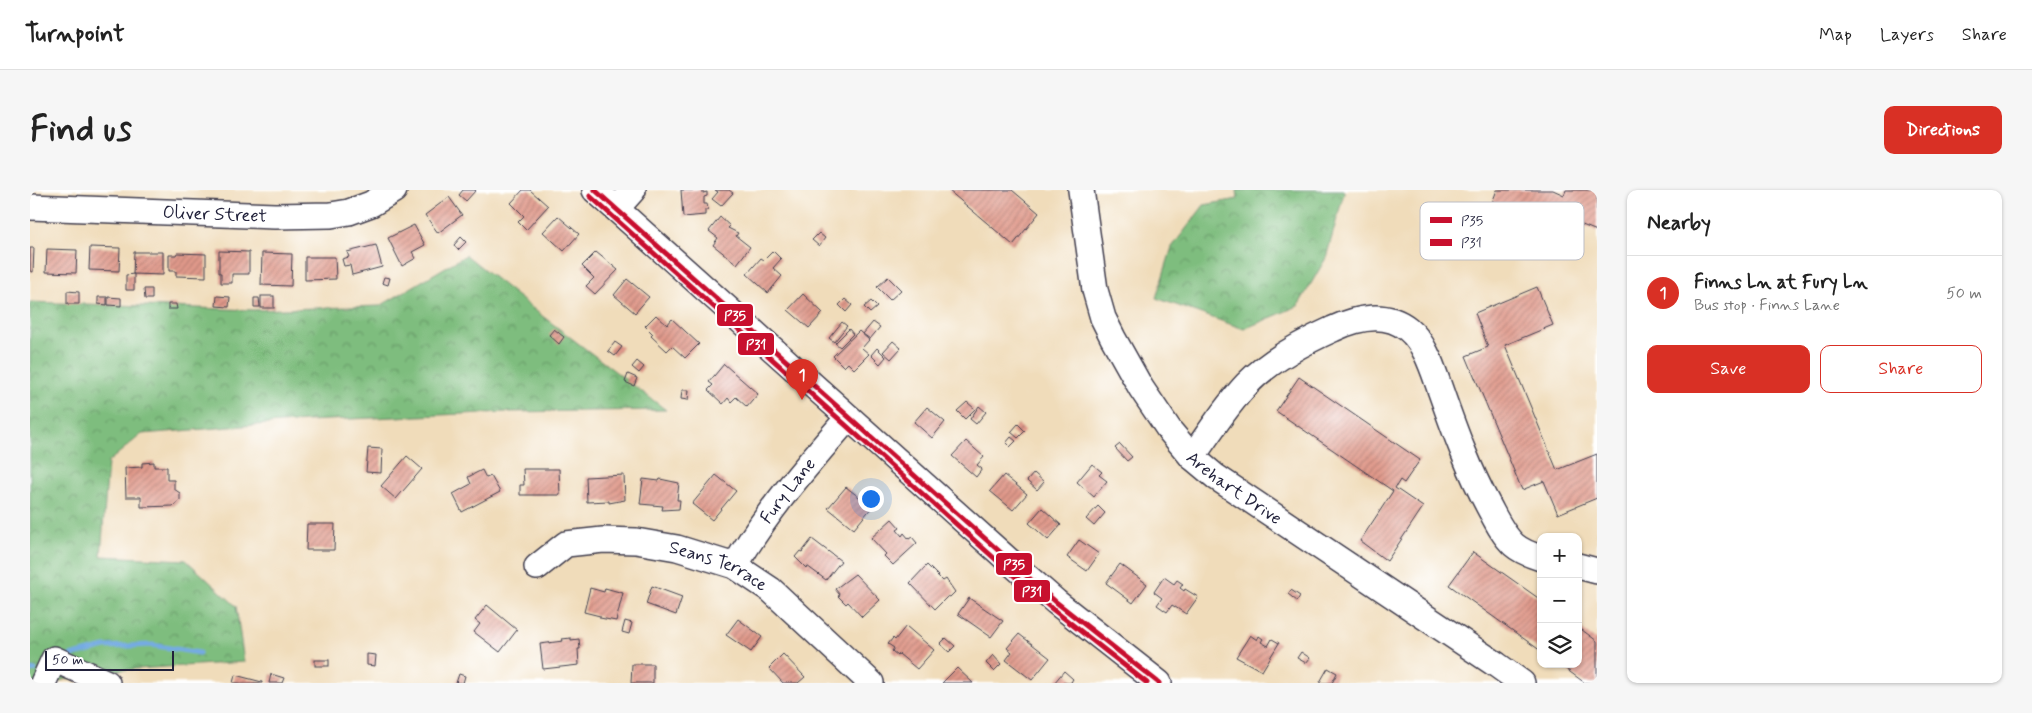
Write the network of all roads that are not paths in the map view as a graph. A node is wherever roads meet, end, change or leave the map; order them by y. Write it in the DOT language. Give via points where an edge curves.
graph roads {
  1 [pos="394,190"];
  2 [pos="595,190"];
  3 [pos="633,190"];
  4 [pos="1081,190"];
  5 [pos="30,207"];
  6 [pos="617,208"];
  7 [pos="848,418"];
  8 [pos="1192,457"];
  9 [pos="1537,557"];
  10 [pos="734,566"];
  11 [pos="537,567"];
  12 [pos="1582,567"];
  13 [pos="1597,571"];
  14 [pos="43,683"];
  15 [pos="107,683"];
  16 [pos="871,683"];
  17 [pos="1159,683"];
  18 [pos="1522,683"];
  1 -- 5 [label="street, Oliver Street" via="371,204 348,212 312,216"];
  2 -- 6 [label="street"];
  3 -- 6 [label="street"];
  4 -- 8 [label="street, Arehart Drive" via="1095,290 1103,318 1141,388"];
  6 -- 7 [label="street"];
  7 -- 10 [label="street, Fury Lane" via="771,510"];
  7 -- 17 [label="street" via="1056,602"];
  8 -- 9 [label="street" via="1248,383 1278,359 1343,324 1374,317 1390,320 1409,330 1428,356 1462,453 1505,535 1514,545"];
  8 -- 18 [label="street, Arehart Drive" via="1216,477"];
  10 -- 11 [label="street, Seans Terrace" via="677,548 636,541 603,540 566,544"];
  10 -- 16 [label="street, Seans Terrace" via="771,590"];
  12 -- 13 [label="street"];
  14 -- 15 [label="street" via="54,659"];
}
